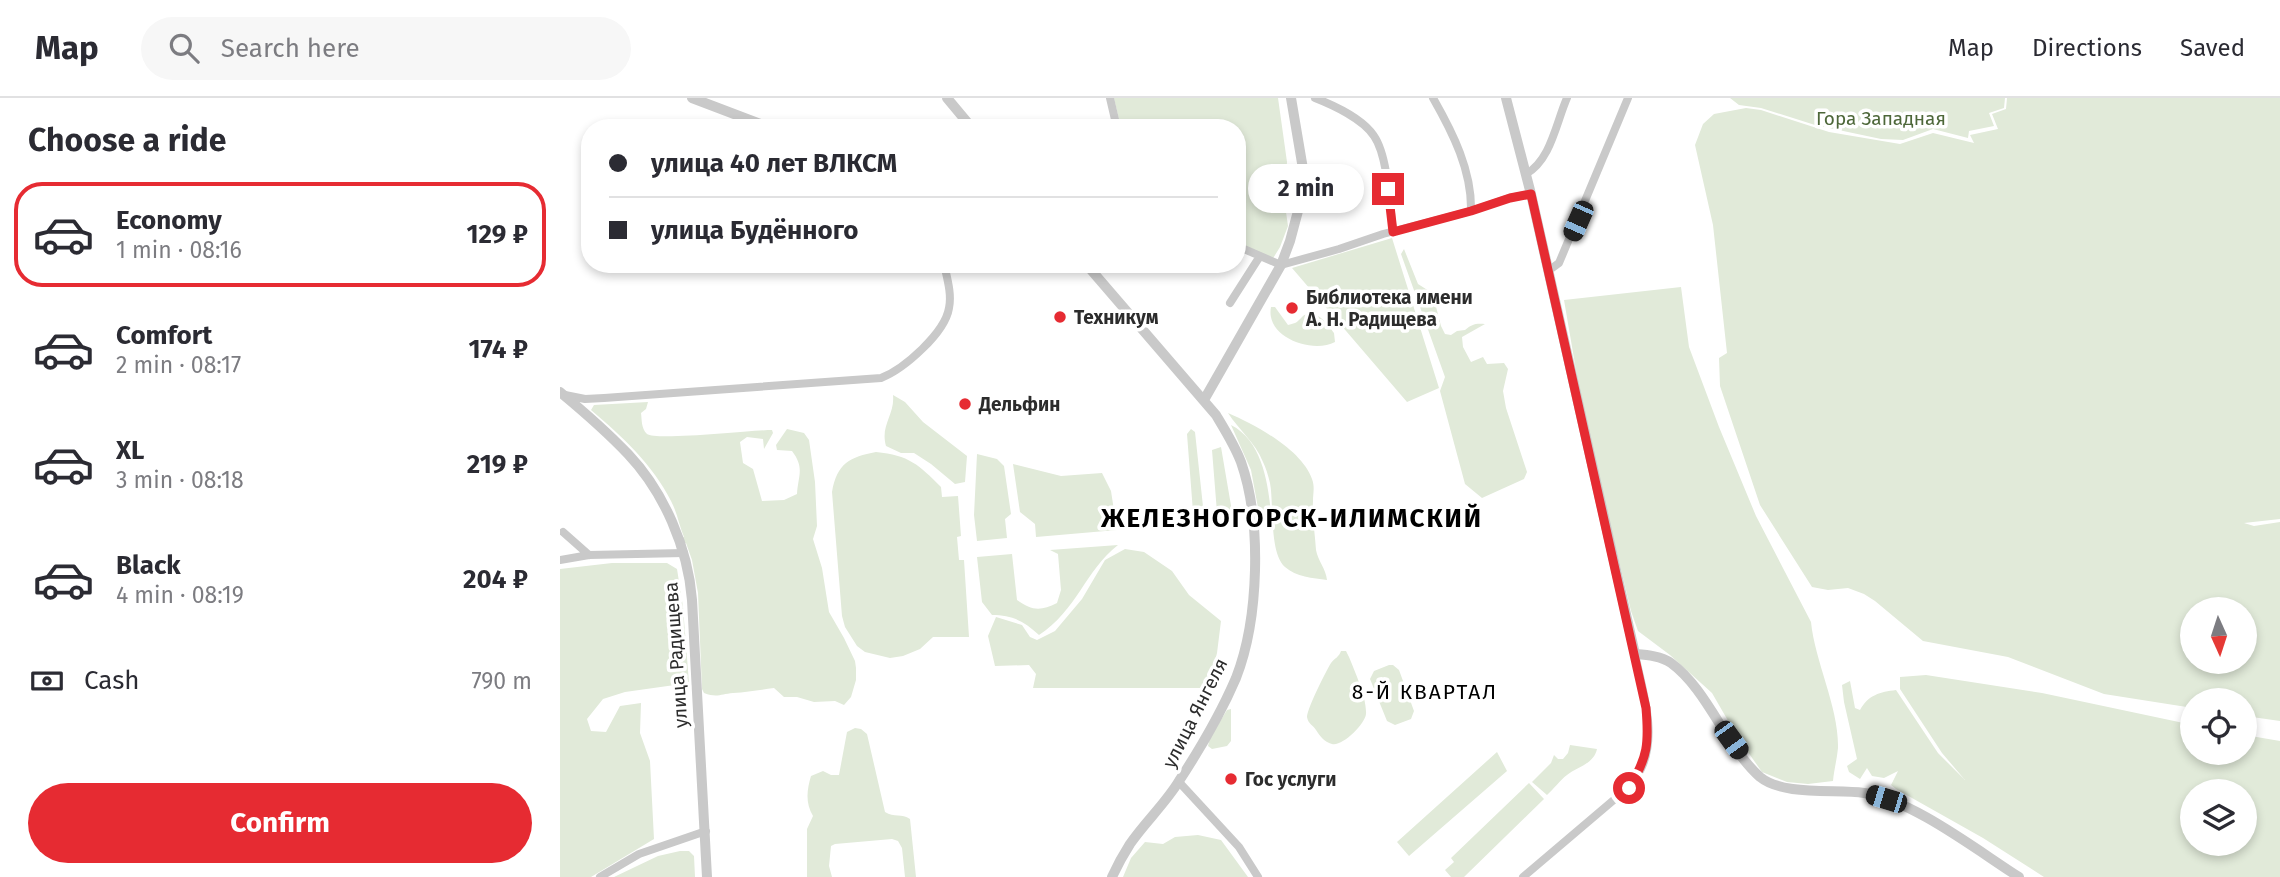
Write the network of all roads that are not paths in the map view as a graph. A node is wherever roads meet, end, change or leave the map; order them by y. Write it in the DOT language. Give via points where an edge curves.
graph roads {
  1 [pos="692,98"];
  2 [pos="947,98"];
  3 [pos="1110,98"];
  4 [pos="1291,98"];
  5 [pos="1315,98"];
  6 [pos="1433,98"];
  7 [pos="1506,98"];
  8 [pos="1567,98"];
  9 [pos="1628,98"];
  10 [pos="747,119"];
  11 [pos="964,119"];
  12 [pos="1115,119"];
  13 [pos="1526,174"];
  14 [pos="1531,194"];
  15 [pos="1471,211"];
  16 [pos="1393,232"];
  17 [pos="1246,250"];
  18 [pos="1261,256"];
  19 [pos="1281,265"];
  20 [pos="1548,271"];
  21 [pos="946,273"];
  22 [pos="1094,273"];
  23 [pos="1230,303"];
  24 [pos="561,393"];
  25 [pos="1205,400"];
  26 [pos="563,532"];
  27 [pos="684,553"];
  28 [pos="589,555"];
  29 [pos="560,560"];
  30 [pos="1635,654"];
  31 [pos="1179,782"];
  32 [pos="706,831"];
  33 [pos="600,877"];
  34 [pos="707,877"];
  35 [pos="1112,877"];
  36 [pos="1258,877"];
  37 [pos="1523,877"];
  38 [pos="2019,877"];
  1 -- 10 [label="street"];
  2 -- 11 [label="street"];
  3 -- 12 [label="street"];
  4 -- 19 [label="street" via="1303,169 1298,212"];
  5 -- 16 [label="street" via="1333,105 1376,138 1385,167"];
  6 -- 15 [label="street" via="1463,158"];
  7 -- 13 [label="street"];
  8 -- 13 [label="street" via="1545,157"];
  9 -- 20 [label="street" via="1559,263"];
  13 -- 14 [label="street"];
  14 -- 15 [label="street"];
  14 -- 20 [label="street"];
  15 -- 16 [label="street"];
  16 -- 19 [label="street"];
  17 -- 18 [label="street"];
  18 -- 19 [label="street"];
  18 -- 23 [label="street"];
  19 -- 25 [label="street"];
  20 -- 30 [label="street"];
  21 -- 24 [label="street" via="950,293 947,319 915,355 881,378 585,399"];
  22 -- 25 [label="street, улица Янгеля"];
  24 -- 27 [label="street, улица Радищева" via="628,454 663,503"];
  25 -- 31 [label="street, улица Янгеля" via="1241,464 1253,536 1255,589 1253,615 1236,676"];
  26 -- 28 [label="street"];
  27 -- 28 [label="street"];
  27 -- 32 [label="street, улица Радищева" via="691,581"];
  28 -- 29 [label="street"];
  30 -- 37 [label="street" via="1648,733 1641,768 1629,788"];
  30 -- 38 [label="street" via="1670,662 1761,777 1777,786 1867,793 1886,799 1930,819"];
  31 -- 35 [label="street, улица Янгеля" via="1130,845"];
  31 -- 36 [label="street" via="1239,847"];
  32 -- 33 [label="street" via="639,854"];
  32 -- 34 [label="street, улица Радищева"];
}
